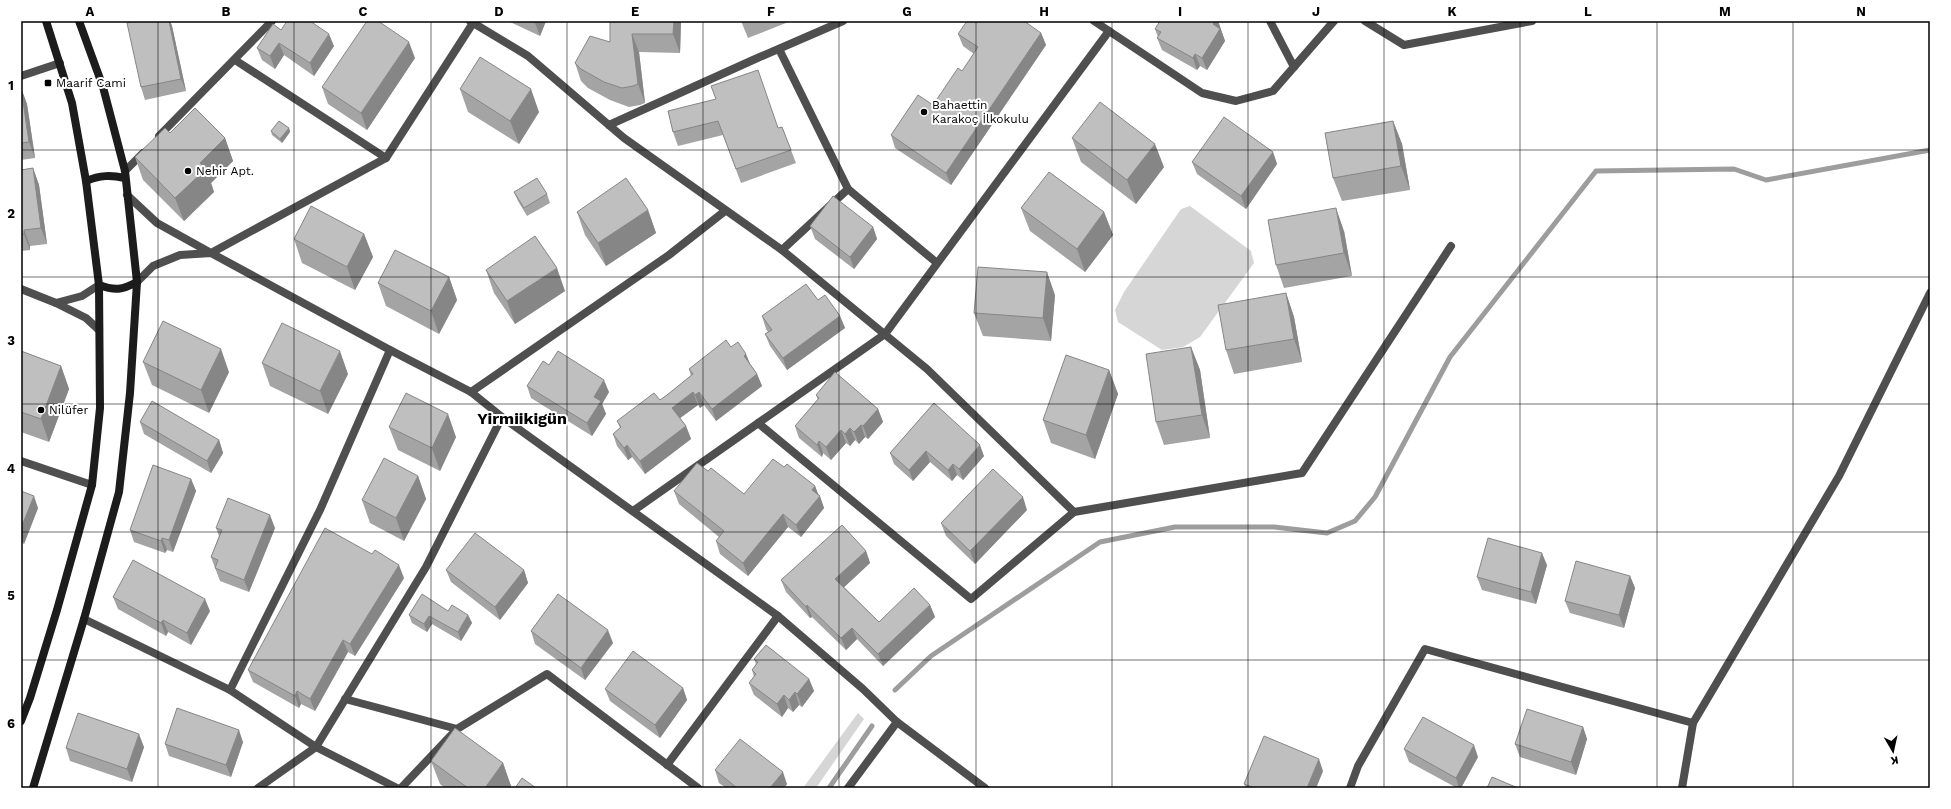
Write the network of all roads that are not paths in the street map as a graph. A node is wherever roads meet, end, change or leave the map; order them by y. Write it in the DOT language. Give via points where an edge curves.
graph roads {
  1 [pos="46,21"];
  2 [pos="78,21"];
  3 [pos="272,21"];
  4 [pos="843,21"];
  5 [pos="1094,21"];
  6 [pos="1270,21"];
  7 [pos="1334,21"];
  8 [pos="1365,21"];
  9 [pos="1532,21"];
  10 [pos="471,22"];
  11 [pos="1109,31"];
  12 [pos="779,49"];
  13 [pos="235,60"];
  14 [pos="60,63"];
  15 [pos="1294,67"];
  16 [pos="21,76"];
  17 [pos="609,125"];
  18 [pos="386,158"];
  19 [pos="125,175"];
  20 [pos="86,182"];
  21 [pos="848,189"];
  22 [pos="128,195"];
  23 [pos="725,211"];
  24 [pos="1451,246"];
  25 [pos="782,250"];
  26 [pos="211,253"];
  27 [pos="937,263"];
  28 [pos="138,282"];
  29 [pos="99,285"];
  30 [pos="21,289"];
  31 [pos="1930,293"];
  32 [pos="56,302"];
  33 [pos="99,330"];
  34 [pos="885,334"];
  35 [pos="390,350"];
  36 [pos="471,392"];
  37 [pos="502,417"];
  38 [pos="758,423"];
  39 [pos="21,461"];
  40 [pos="92,485"];
  41 [pos="633,512"];
  42 [pos="1074,512"];
  43 [pos="778,616"];
  44 [pos="84,619"];
  45 [pos="230,690"];
  46 [pos="345,699"];
  47 [pos="21,720"];
  48 [pos="897,722"];
  49 [pos="1693,723"];
  50 [pos="457,729"];
  51 [pos="316,747"];
  52 [pos="667,765"];
  53 [pos="33,788"];
  54 [pos="258,788"];
  55 [pos="397,788"];
  56 [pos="402,788"];
  57 [pos="698,788"];
  58 [pos="848,788"];
  59 [pos="985,788"];
  60 [pos="1350,788"];
  61 [pos="1682,788"];
  1 -- 14 [label="main road"];
  2 -- 19 [label="main road" via="103,87"];
  3 -- 13 [label="street"];
  4 -- 12 [label="street"];
  5 -- 11 [label="street"];
  6 -- 15 [label="street"];
  7 -- 15 [label="street"];
  8 -- 9 [label="street" via="1404,45"];
  10 -- 17 [label="street" via="528,56"];
  10 -- 18 [label="street"];
  11 -- 15 [label="street" via="1202,93 1236,101 1273,91"];
  11 -- 27 [label="street"];
  12 -- 17 [label="street"];
  12 -- 21 [label="street"];
  13 -- 18 [label="street"];
  13 -- 19 [label="street"];
  14 -- 16 [label="street"];
  14 -- 20 [label="main road" via="72,103"];
  17 -- 23 [label="street"];
  18 -- 26 [label="street"];
  19 -- 20 [label="main road" via="96,177"];
  19 -- 22 [label="main road"];
  20 -- 29 [label="main road"];
  21 -- 25 [label="street"];
  21 -- 27 [label="street"];
  22 -- 26 [label="street" via="157,223"];
  22 -- 28 [label="main road"];
  23 -- 25 [label="street"];
  23 -- 36 [label="street" via="669,255"];
  24 -- 42 [label="street" via="1302,473"];
  25 -- 34 [label="street"];
  26 -- 28 [label="street" via="180,255 153,266"];
  26 -- 35 [label="street"];
  27 -- 34 [label="street"];
  28 -- 29 [label="main road" via="127,288 112,289"];
  28 -- 44 [label="main road" via="130,393 119,492"];
  29 -- 32 [label="street" via="82,296"];
  29 -- 33 [label="main road"];
  30 -- 32 [label="street"];
  31 -- 49 [label="street" via="1839,476"];
  32 -- 33 [label="street" via="86,318"];
  33 -- 40 [label="main road" via="100,408"];
  34 -- 38 [label="street"];
  34 -- 42 [label="street" via="927,369"];
  35 -- 36 [label="street"];
  35 -- 45 [label="street" via="320,510"];
  36 -- 37 [label="street"];
  37 -- 41 [label="street"];
  37 -- 46 [label="street" via="426,567"];
  38 -- 41 [label="street"];
  38 -- 42 [label="street" via="971,599"];
  39 -- 40 [label="street"];
  40 -- 47 [label="main road" via="58,610"];
  41 -- 43 [label="street"];
  43 -- 48 [label="street" via="863,689"];
  43 -- 52 [label="street"];
  44 -- 45 [label="street"];
  44 -- 53 [label="main road"];
  45 -- 51 [label="street"];
  46 -- 50 [label="street"];
  46 -- 51 [label="street"];
  48 -- 58 [label="street"];
  48 -- 59 [label="street"];
  49 -- 60 [label="street" via="1425,649 1358,766"];
  49 -- 61 [label="street"];
  50 -- 52 [label="street" via="547,674"];
  50 -- 56 [label="street"];
  51 -- 54 [label="street"];
  51 -- 55 [label="street"];
  52 -- 57 [label="street"];
}
